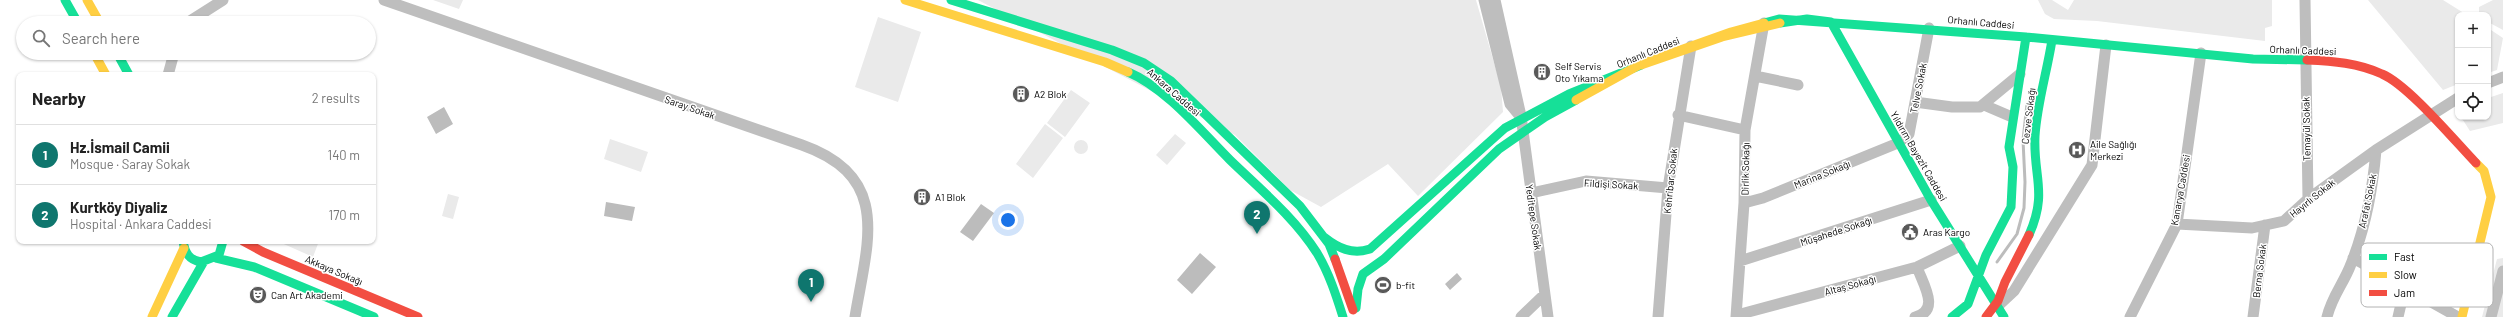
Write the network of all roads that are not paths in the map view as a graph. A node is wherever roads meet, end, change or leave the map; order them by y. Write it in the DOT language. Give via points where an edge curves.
graph roads {
  1 [pos="65,0"];
  2 [pos="87,0"];
  3 [pos="223,0"];
  4 [pos="384,0"];
  5 [pos="905,0"];
  6 [pos="951,0"];
  7 [pos="1484,0"];
  8 [pos="1495,0"];
  9 [pos="2305,0"];
  10 [pos="1820,12"];
  11 [pos="74,16"];
  12 [pos="96,16"];
  13 [pos="198,16"];
  14 [pos="1831,22"];
  15 [pos="1764,23"];
  16 [pos="1929,28"];
  17 [pos="2026,37"];
  18 [pos="2052,40"];
  19 [pos="2106,45"];
  20 [pos="1691,46"];
  21 [pos="2201,53"];
  22 [pos="98,60"];
  23 [pos="121,60"];
  24 [pos="172,60"];
  25 [pos="2305,60"];
  26 [pos="1608,67"];
  27 [pos="104,72"];
  28 [pos="127,72"];
  29 [pos="169,72"];
  30 [pos="2020,74"];
  31 [pos="1755,76"];
  32 [pos="2503,77"];
  33 [pos="2491,82"];
  34 [pos="1798,84"];
  35 [pos="2455,100"];
  36 [pos="1915,102"];
  37 [pos="1984,105"];
  38 [pos="1678,115"];
  39 [pos="2430,115"];
  40 [pos="1521,116"];
  41 [pos="2012,117"];
  42 [pos="1745,130"];
  43 [pos="1522,132"];
  44 [pos="1898,143"];
  45 [pos="2376,150"];
  46 [pos="1668,188"];
  47 [pos="1531,192"];
  48 [pos="2308,199"];
  49 [pos="1931,200"];
  50 [pos="1744,203"];
  51 [pos="2177,224"];
  52 [pos="2265,225"];
  53 [pos="1322,234"];
  54 [pos="2480,243"];
  55 [pos="223,244"];
  56 [pos="248,244"];
  57 [pos="184,245"];
  58 [pos="1960,246"];
  59 [pos="1370,249"];
  60 [pos="216,258"];
  61 [pos="2353,258"];
  62 [pos="1740,261"];
  63 [pos="2361,262"];
  64 [pos="202,263"];
  65 [pos="1346,265"];
  66 [pos="1917,267"];
  67 [pos="2503,271"];
  68 [pos="1326,272"];
  69 [pos="1363,274"];
  70 [pos="1978,278"];
  71 [pos="1345,283"];
  72 [pos="1545,294"];
  73 [pos="1997,307"];
  74 [pos="2400,307"];
  75 [pos="2440,307"];
  76 [pos="2464,307"];
  77 [pos="1736,316"];
  78 [pos="152,317"];
  79 [pos="172,317"];
  80 [pos="374,317"];
  81 [pos="418,317"];
  82 [pos="855,317"];
  83 [pos="1342,317"];
  84 [pos="1355,317"];
  85 [pos="1521,317"];
  86 [pos="1548,317"];
  87 [pos="1658,317"];
  88 [pos="1915,317"];
  89 [pos="1952,317"];
  90 [pos="1986,317"];
  91 [pos="2004,317"];
  92 [pos="2130,317"];
  93 [pos="2253,317"];
  94 [pos="2327,317"];
  95 [pos="2398,317"];
  96 [pos="2458,317"];
  97 [pos="2462,317"];
  98 [pos="2491,317"];
  1 -- 11 [label="street"];
  2 -- 12 [label="street"];
  3 -- 13 [label="street"];
  4 -- 82 [label="street, Saray Sokak" via="831,157 851,173 857,182 869,219"];
  5 -- 68 [label="street, Ankara Caddesi" via="1105,62 1143,78 1182,112 1296,224 1317,253"];
  6 -- 53 [label="street, Ankara Caddesi" via="1112,50 1157,72 1192,100 1300,206"];
  7 -- 40 [label="street" via="1510,104"];
  8 -- 40 [label="street, Yeditepe Sokak"];
  9 -- 25 [label="street, Temayül Sokak"];
  10 -- 14 [label="street, Yıldırım Bayezit Caddesi"];
  14 -- 15 [label="street, Orhanlı Caddesi" via="1779,19"];
  14 -- 16 [label="street, Orhanlı Caddesi"];
  14 -- 44 [label="street, Yıldırım Bayezit Caddesi"];
  15 -- 20 [label="street, Orhanlı Caddesi"];
  15 -- 31 [label="street, Dirlik Sokağı"];
  16 -- 17 [label="street, Orhanlı Caddesi"];
  16 -- 36 [label="street, Telve Sokak"];
  17 -- 18 [label="street, Orhanlı Caddesi"];
  17 -- 30 [label="street, Cezve Sokağı"];
  18 -- 19 [label="street, Orhanlı Caddesi"];
  18 -- 73 [label="street, Cezve Sokağı" via="2036,135 2035,155 2040,193 2038,211 2030,237 2007,276"];
  19 -- 21 [label="street, Orhanlı Caddesi"];
  19 -- 73 [label="street" via="2092,165 2014,291"];
  20 -- 38 [label="street, Kehribar Sokak"];
  20 -- 43 [label="street, Orhanlı Caddesi" via="1622,74"];
  21 -- 25 [label="street, Orhanlı Caddesi" via="2253,59"];
  21 -- 51 [label="street, Kanarya Caddesi"];
  22 -- 27 [label="street"];
  23 -- 28 [label="street"];
  24 -- 29 [label="street"];
  25 -- 39 [label="street, Orhanlı Caddesi" via="2340,62 2383,74 2405,90"];
  25 -- 48 [label="street, Temayül Sokak"];
  26 -- 40 [label="street, Orhanlı Caddesi"];
  30 -- 37 [label="street"];
  30 -- 41 [label="street, Cezve Sokağı"];
  31 -- 34 [label="street"];
  31 -- 42 [label="street, Dirlik Sokağı"];
  32 -- 33 [label="street"];
  35 -- 39 [label="street, Hayırlı Sokak"];
  36 -- 37 [label="street" via="1970,108"];
  36 -- 44 [label="street, Telve Sokak" via="1909,134"];
  37 -- 41 [label="street"];
  38 -- 42 [label="street"];
  38 -- 46 [label="street, Kehribar Sokak"];
  39 -- 45 [label="street, Hayırlı Sokak"];
  39 -- 54 [label="street, Orhanlı Caddesi" via="2484,171 2491,197"];
  40 -- 43 [label="street, Yeditepe Sokak"];
  40 -- 59 [label="street, Orhanlı Caddesi" via="1492,138"];
  41 -- 70 [label="street, Cezve Sokağı" via="2009,147 2013,167 2011,207 1986,255"];
  42 -- 50 [label="street, Dirlik Sokağı"];
  43 -- 47 [label="street, Yeditepe Sokak"];
  43 -- 69 [label="street, Orhanlı Caddesi" via="1499,149 1384,259"];
  44 -- 49 [label="street, Yıldırım Bayezit Caddesi"];
  44 -- 50 [label="street, Marina Sokağı" via="1763,198"];
  45 -- 48 [label="street, Hayırlı Sokak"];
  45 -- 61 [label="street, Arafat Sokak" via="2374,172"];
  46 -- 47 [label="street, Fildişi Sokak" via="1586,181"];
  46 -- 87 [label="street, Kehribar Sokak"];
  47 -- 72 [label="street, Yeditepe Sokak"];
  48 -- 52 [label="street, Hayırlı Sokak" via="2284,221"];
  49 -- 58 [label="street, Yıldırım Bayezit Caddesi"];
  49 -- 62 [label="street, Müşahede Sokağı"];
  50 -- 62 [label="street, Dirlik Sokağı"];
  51 -- 52 [label="street, Hayırlı Sokak" via="2252,228"];
  51 -- 92 [label="street, Kanarya Caddesi"];
  52 -- 93 [label="street, Berna Sokak"];
  53 -- 59 [label="street" via="1334,244 1352,252"];
  53 -- 65 [label="street, Ankara Caddesi"];
  55 -- 60 [label="street"];
  56 -- 81 [label="street, Akkaya Sokağı"];
  57 -- 64 [label="street" via="191,259"];
  57 -- 78 [label="street"];
  58 -- 66 [label="street, Altaş Sokağı"];
  58 -- 70 [label="street, Yıldırım Bayezit Caddesi"];
  59 -- 65 [label="street, Orhanlı Caddesi"];
  60 -- 64 [label="street"];
  60 -- 80 [label="street" via="254,267"];
  61 -- 63 [label="street"];
  61 -- 94 [label="street, Arafat Sokak" via="2331,300"];
  62 -- 77 [label="street, Dirlik Sokağı"];
  64 -- 79 [label="street"];
  65 -- 68 [label="street"];
  65 -- 71 [label="street, Ankara Caddesi"];
  66 -- 77 [label="street, Altaş Sokağı"];
  66 -- 88 [label="street" via="1930,302 1929,309 1923,315"];
  67 -- 98 [label="street"];
  68 -- 71 [label="street"];
  68 -- 83 [label="street, Ankara Caddesi"];
  69 -- 71 [label="street, Orhanlı Caddesi" via="1356,280"];
  69 -- 84 [label="street" via="1358,289"];
  70 -- 73 [label="street, Yıldırım Bayezit Caddesi"];
  70 -- 89 [label="street, Cezve Sokağı" via="1968,304"];
  71 -- 84 [label="street, Ankara Caddesi"];
  72 -- 85 [label="street"];
  72 -- 86 [label="street, Yeditepe Sokak"];
  73 -- 90 [label="street"];
  73 -- 91 [label="street, Yıldırım Bayezit Caddesi"];
  74 -- 95 [label="street"];
  75 -- 96 [label="street"];
  76 -- 97 [label="street, Orhanlı Caddesi"];
}
